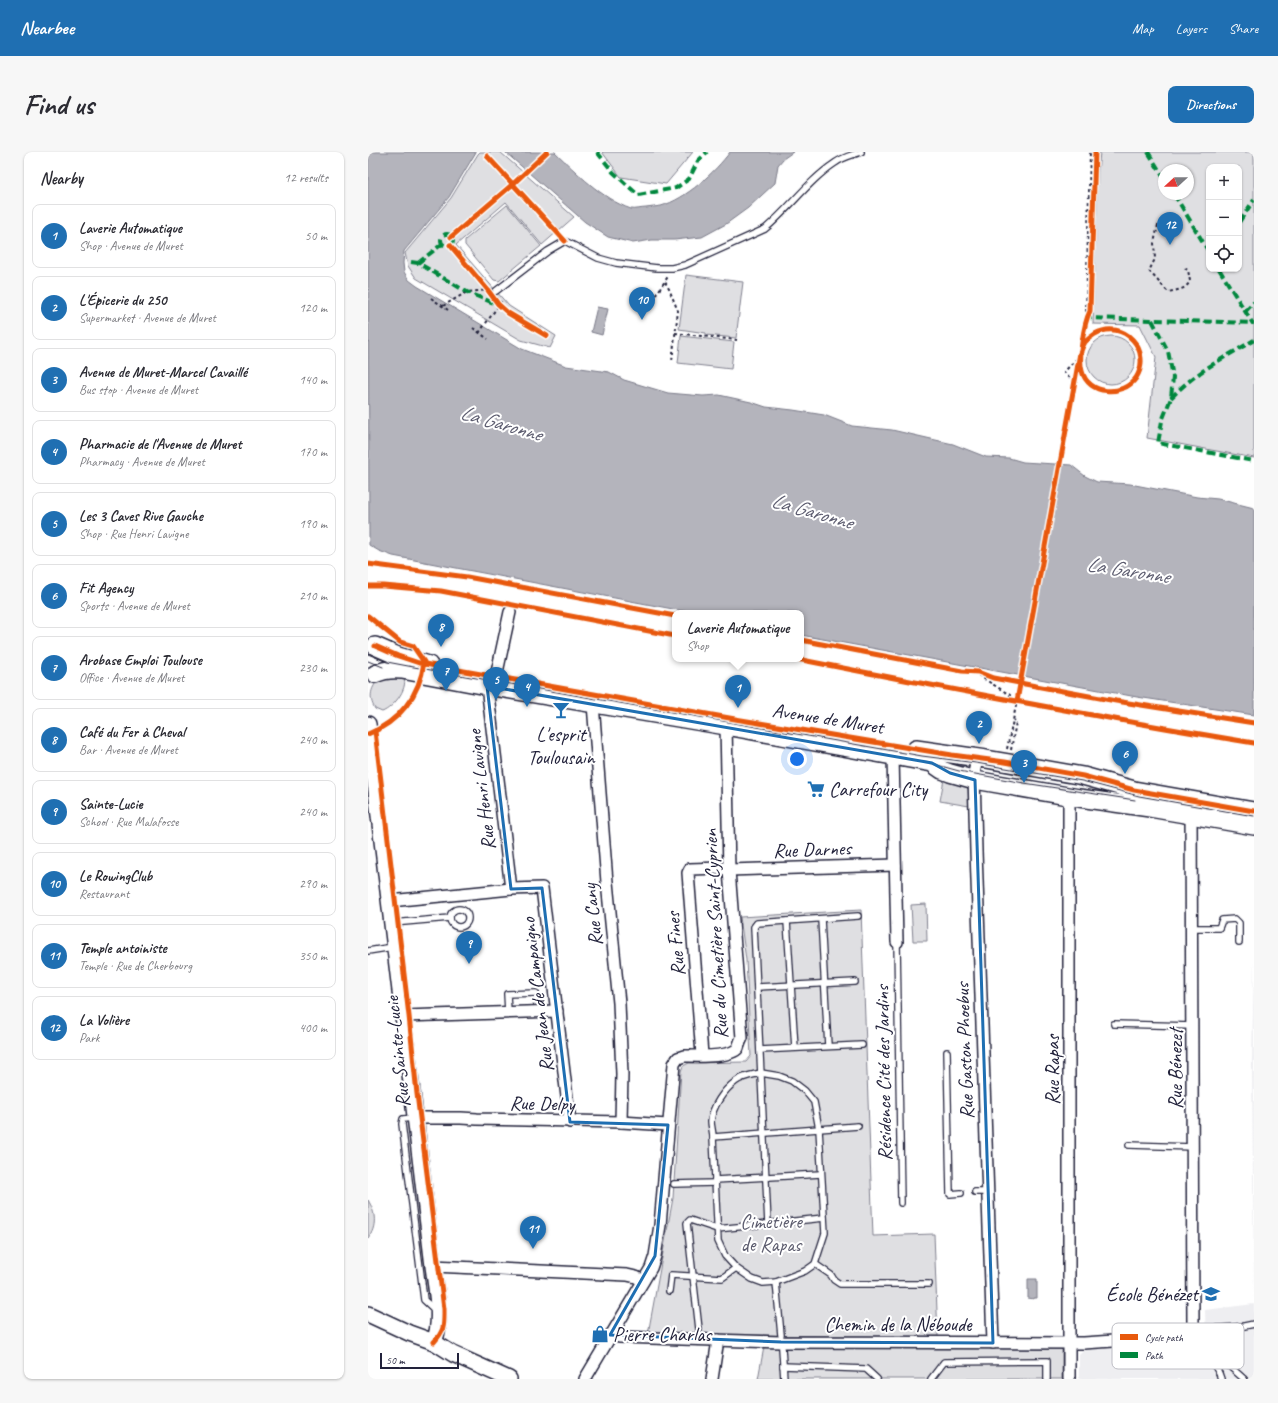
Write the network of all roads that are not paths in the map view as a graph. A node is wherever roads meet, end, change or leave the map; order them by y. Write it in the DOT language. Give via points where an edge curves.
graph roads {
  1 [pos="861,152"];
  2 [pos="496,292"];
  3 [pos="510,612"];
  4 [pos="372,641"];
  5 [pos="371,679"];
  6 [pos="492,682"];
  7 [pos="593,704"];
  8 [pos="368,724"];
  9 [pos="726,726"];
  10 [pos="893,756"];
  11 [pos="977,758"];
  12 [pos="974,780"];
  13 [pos="1069,796"];
  14 [pos="1191,808"];
  15 [pos="1254,811"];
  16 [pos="1254,826"];
  17 [pos="895,865"];
  18 [pos="729,870"];
  19 [pos="511,889"];
  20 [pos="390,901"];
  21 [pos="858,916"];
  22 [pos="450,918"];
  23 [pos="821,919"];
  24 [pos="787,921"];
  25 [pos="392,923"];
  26 [pos="1192,928"];
  27 [pos="897,942"];
  28 [pos="1239,942"];
  29 [pos="395,946"];
  30 [pos="368,951"];
  31 [pos="855,982"];
  32 [pos="824,984"];
  33 [pos="791,985"];
  34 [pos="757,987"];
  35 [pos="536,993"];
  36 [pos="557,1011"];
  37 [pos="508,1012"];
  38 [pos="404,1016"];
  39 [pos="1114,1024"];
  40 [pos="1193,1026"];
  41 [pos="862,1045"];
  42 [pos="828,1046"];
  43 [pos="795,1048"];
  44 [pos="760,1050"];
  45 [pos="947,1052"];
  46 [pos="702,1055"];
  47 [pos="761,1073"];
  48 [pos="416,1118"];
  49 [pos="570,1122"];
  50 [pos="621,1122"];
  51 [pos="668,1125"];
  52 [pos="858,1126"];
  53 [pos="819,1129"];
  54 [pos="764,1133"];
  55 [pos="713,1137"];
  56 [pos="1129,1146"];
  57 [pos="1193,1147"];
  58 [pos="821,1174"];
  59 [pos="766,1177"];
  60 [pos="715,1182"];
  61 [pos="674,1184"];
  62 [pos="975,1192"];
  63 [pos="988,1192"];
  64 [pos="961,1193"];
  65 [pos="901,1203"];
  66 [pos="824,1218"];
  67 [pos="768,1224"];
  68 [pos="717,1229"];
  69 [pos="815,1264"];
  70 [pos="434,1266"];
  71 [pos="736,1268"];
  72 [pos="693,1276"];
  73 [pos="643,1281"];
  74 [pos="776,1282"];
  75 [pos="929,1284"];
  76 [pos="669,1291"];
  77 [pos="438,1313"];
  78 [pos="368,1314"];
  79 [pos="1190,1323"];
  80 [pos="1254,1324"];
  81 [pos="1244,1326"];
  82 [pos="699,1329"];
  83 [pos="610,1335"];
  84 [pos="780,1335"];
  85 [pos="718,1340"];
  86 [pos="1112,1341"];
  87 [pos="434,1342"];
  88 [pos="993,1343"];
  89 [pos="1070,1343"];
  90 [pos="782,1348"];
  91 [pos="784,1366"];
  92 [pos="1218,1369"];
  93 [pos="1233,1369"];
  94 [pos="509,1379"];
  95 [pos="585,1379"];
  96 [pos="712,1379"];
  97 [pos="784,1379"];
  98 [pos="877,1379"];
  99 [pos="931,1379"];
  100 [pos="1047,1379"];
  101 [pos="1069,1379"];
  102 [pos="1222,1379"];
  103 [pos="1244,1379"];
  1 -- 2 [label="lane" via="835,163 806,187 765,229 685,265 656,268 616,264 565,241 548,251"];
  3 -- 6 [label="street, Rue Henri Lavigne"];
  4 -- 5 [label="main road" via="378,665"];
  4 -- 6 [label="main road, Avenue de Muret" via="398,656"];
  5 -- 6 [label="main road, Avenue de Muret" via="380,672 394,669"];
  6 -- 7 [label="main road, Avenue de Muret"];
  6 -- 11 [label="main road, Avenue de Muret"];
  6 -- 19 [label="street, Rue Henri Lavigne"];
  7 -- 9 [label="main road, Avenue de Muret"];
  7 -- 50 [label="street, Rue Cany" via="619,1003"];
  8 -- 20 [label="street, Rue Sainte-Lucie"];
  9 -- 10 [label="main road, Avenue de Muret"];
  9 -- 18 [label="street, Rue du Cimetière Saint-Cyprien"];
  10 -- 12 [label="main road, Avenue de Muret" via="932,763 942,770"];
  10 -- 17 [label="street"];
  11 -- 12 [label="street, Rue Gaston Phoebus"];
  11 -- 14 [label="main road, Avenue de Muret" via="1007,760 1083,776"];
  12 -- 13 [label="main road, Avenue de Muret"];
  12 -- 63 [label="street, Rue Gaston Phoebus"];
  13 -- 14 [label="main road, Avenue de Muret" via="1150,808"];
  13 -- 89 [label="street, Rue Rapas"];
  14 -- 15 [label="main road, Avenue de Muret"];
  14 -- 16 [label="main road, Avenue de Muret"];
  14 -- 26 [label="street, Rue Bénezet"];
  17 -- 18 [label="street, Rue Darnes"];
  17 -- 27 [label="street"];
  18 -- 46 [label="street, Rue du Cimetière Saint-Cyprien" via="742,1038 738,1048 732,1052"];
  18 -- 46 [label="street, Rue Fines" via="690,869 688,873"];
  19 -- 20 [label="street"];
  19 -- 36 [label="street, Rue Jean de Campaigno" via="542,888"];
  20 -- 25 [label="street, Rue Sainte-Lucie"];
  21 -- 23 [label="lane"];
  22 -- 25 [label="lane"];
  23 -- 24 [label="lane"];
  23 -- 32 [label="lane"];
  24 -- 33 [label="lane"];
  24 -- 34 [label="lane" via="757,924 754,927"];
  25 -- 29 [label="street, Rue Sainte-Lucie"];
  26 -- 28 [label="lane" via="1219,928 1222,920 1235,919 1239,923"];
  26 -- 40 [label="street, Rue Bénezet"];
  27 -- 65 [label="lane, Résidence Cité des Jardins"];
  29 -- 30 [label="lane"];
  29 -- 38 [label="street, Rue Sainte-Lucie"];
  31 -- 32 [label="lane"];
  32 -- 33 [label="lane"];
  32 -- 42 [label="lane"];
  33 -- 34 [label="lane"];
  33 -- 43 [label="lane"];
  34 -- 44 [label="lane"];
  35 -- 37 [label="lane" via="507,994"];
  36 -- 37 [label="street"];
  36 -- 49 [label="street, Rue Jean de Campaigno"];
  37 -- 38 [label="street"];
  38 -- 48 [label="street, Rue Sainte-Lucie"];
  39 -- 40 [label="lane"];
  40 -- 57 [label="street, Rue Bénezet"];
  41 -- 42 [label="lane"];
  42 -- 43 [label="lane"];
  43 -- 44 [label="lane"];
  44 -- 47 [label="lane"];
  45 -- 64 [label="lane" via="950,1194"];
  46 -- 51 [label="street, Rue du Cimetière Saint-Cyprien" via="684,1056 678,1058 674,1064"];
  47 -- 53 [label="lane" via="792,1080 805,1091 814,1102"];
  47 -- 54 [label="lane"];
  47 -- 55 [label="lane" via="735,1081 723,1094 711,1121"];
  48 -- 49 [label="street, Rue Delpy"];
  48 -- 70 [label="street, Rue Sainte-Lucie"];
  48 -- 77 [label="lane" via="404,1119 402,1124 424,1300"];
  49 -- 50 [label="street, Rue Delpy"];
  50 -- 51 [label="street, Rue Delpy"];
  51 -- 73 [label="street, Rue du Cimetière Saint-Cyprien" via="656,1256"];
  52 -- 53 [label="lane"];
  53 -- 54 [label="lane"];
  53 -- 58 [label="lane"];
  54 -- 55 [label="lane"];
  54 -- 59 [label="lane"];
  55 -- 60 [label="lane"];
  56 -- 57 [label="lane"];
  57 -- 79 [label="street, Rue Bénezet"];
  58 -- 59 [label="lane"];
  58 -- 66 [label="lane"];
  59 -- 60 [label="lane"];
  59 -- 67 [label="lane"];
  60 -- 61 [label="lane"];
  60 -- 68 [label="lane"];
  62 -- 63 [label="lane"];
  63 -- 88 [label="street, Rue Gaston Phoebus"];
  66 -- 67 [label="lane"];
  66 -- 69 [label="lane" via="825,1233"];
  67 -- 68 [label="lane"];
  68 -- 71 [label="lane" via="718,1241 725,1256"];
  68 -- 72 [label="lane" via="690,1220 687,1223"];
  69 -- 74 [label="lane" via="805,1271"];
  69 -- 75 [label="lane" via="832,1275 840,1284"];
  70 -- 73 [label="street" via="627,1275"];
  70 -- 77 [label="street, Rue Sainte-Lucie"];
  71 -- 72 [label="lane" via="722,1278"];
  71 -- 74 [label="lane" via="764,1283"];
  72 -- 76 [label="lane" via="671,1275"];
  72 -- 82 [label="lane"];
  73 -- 83 [label="street, Rue du Cimetière Saint-Cyprien"];
  74 -- 84 [label="lane"];
  77 -- 87 [label="street, Rue Sainte-Lucie" via="438,1331"];
  78 -- 87 [label="street"];
  80 -- 81 [label="lane"];
  83 -- 85 [label="street, Chemin de la Néboude"];
  83 -- 95 [label="street, Rue du Cimetière Saint-Cyprien"];
  85 -- 88 [label="street, Chemin de la Néboude"];
  85 -- 96 [label="street"];
  86 -- 89 [label="street, Chemin de la Néboude"];
  87 -- 94 [label="street" via="453,1354"];
  88 -- 89 [label="street, Chemin de la Néboude"];
  89 -- 101 [label="street, Rue Rapas"];
  90 -- 91 [label="lane"];
  91 -- 97 [label="lane"];
  91 -- 98 [label="lane" via="866,1369"];
  92 -- 102 [label="lane"];
  93 -- 103 [label="lane"];
  99 -- 100 [label="lane" via="944,1362 1047,1361"];
}
